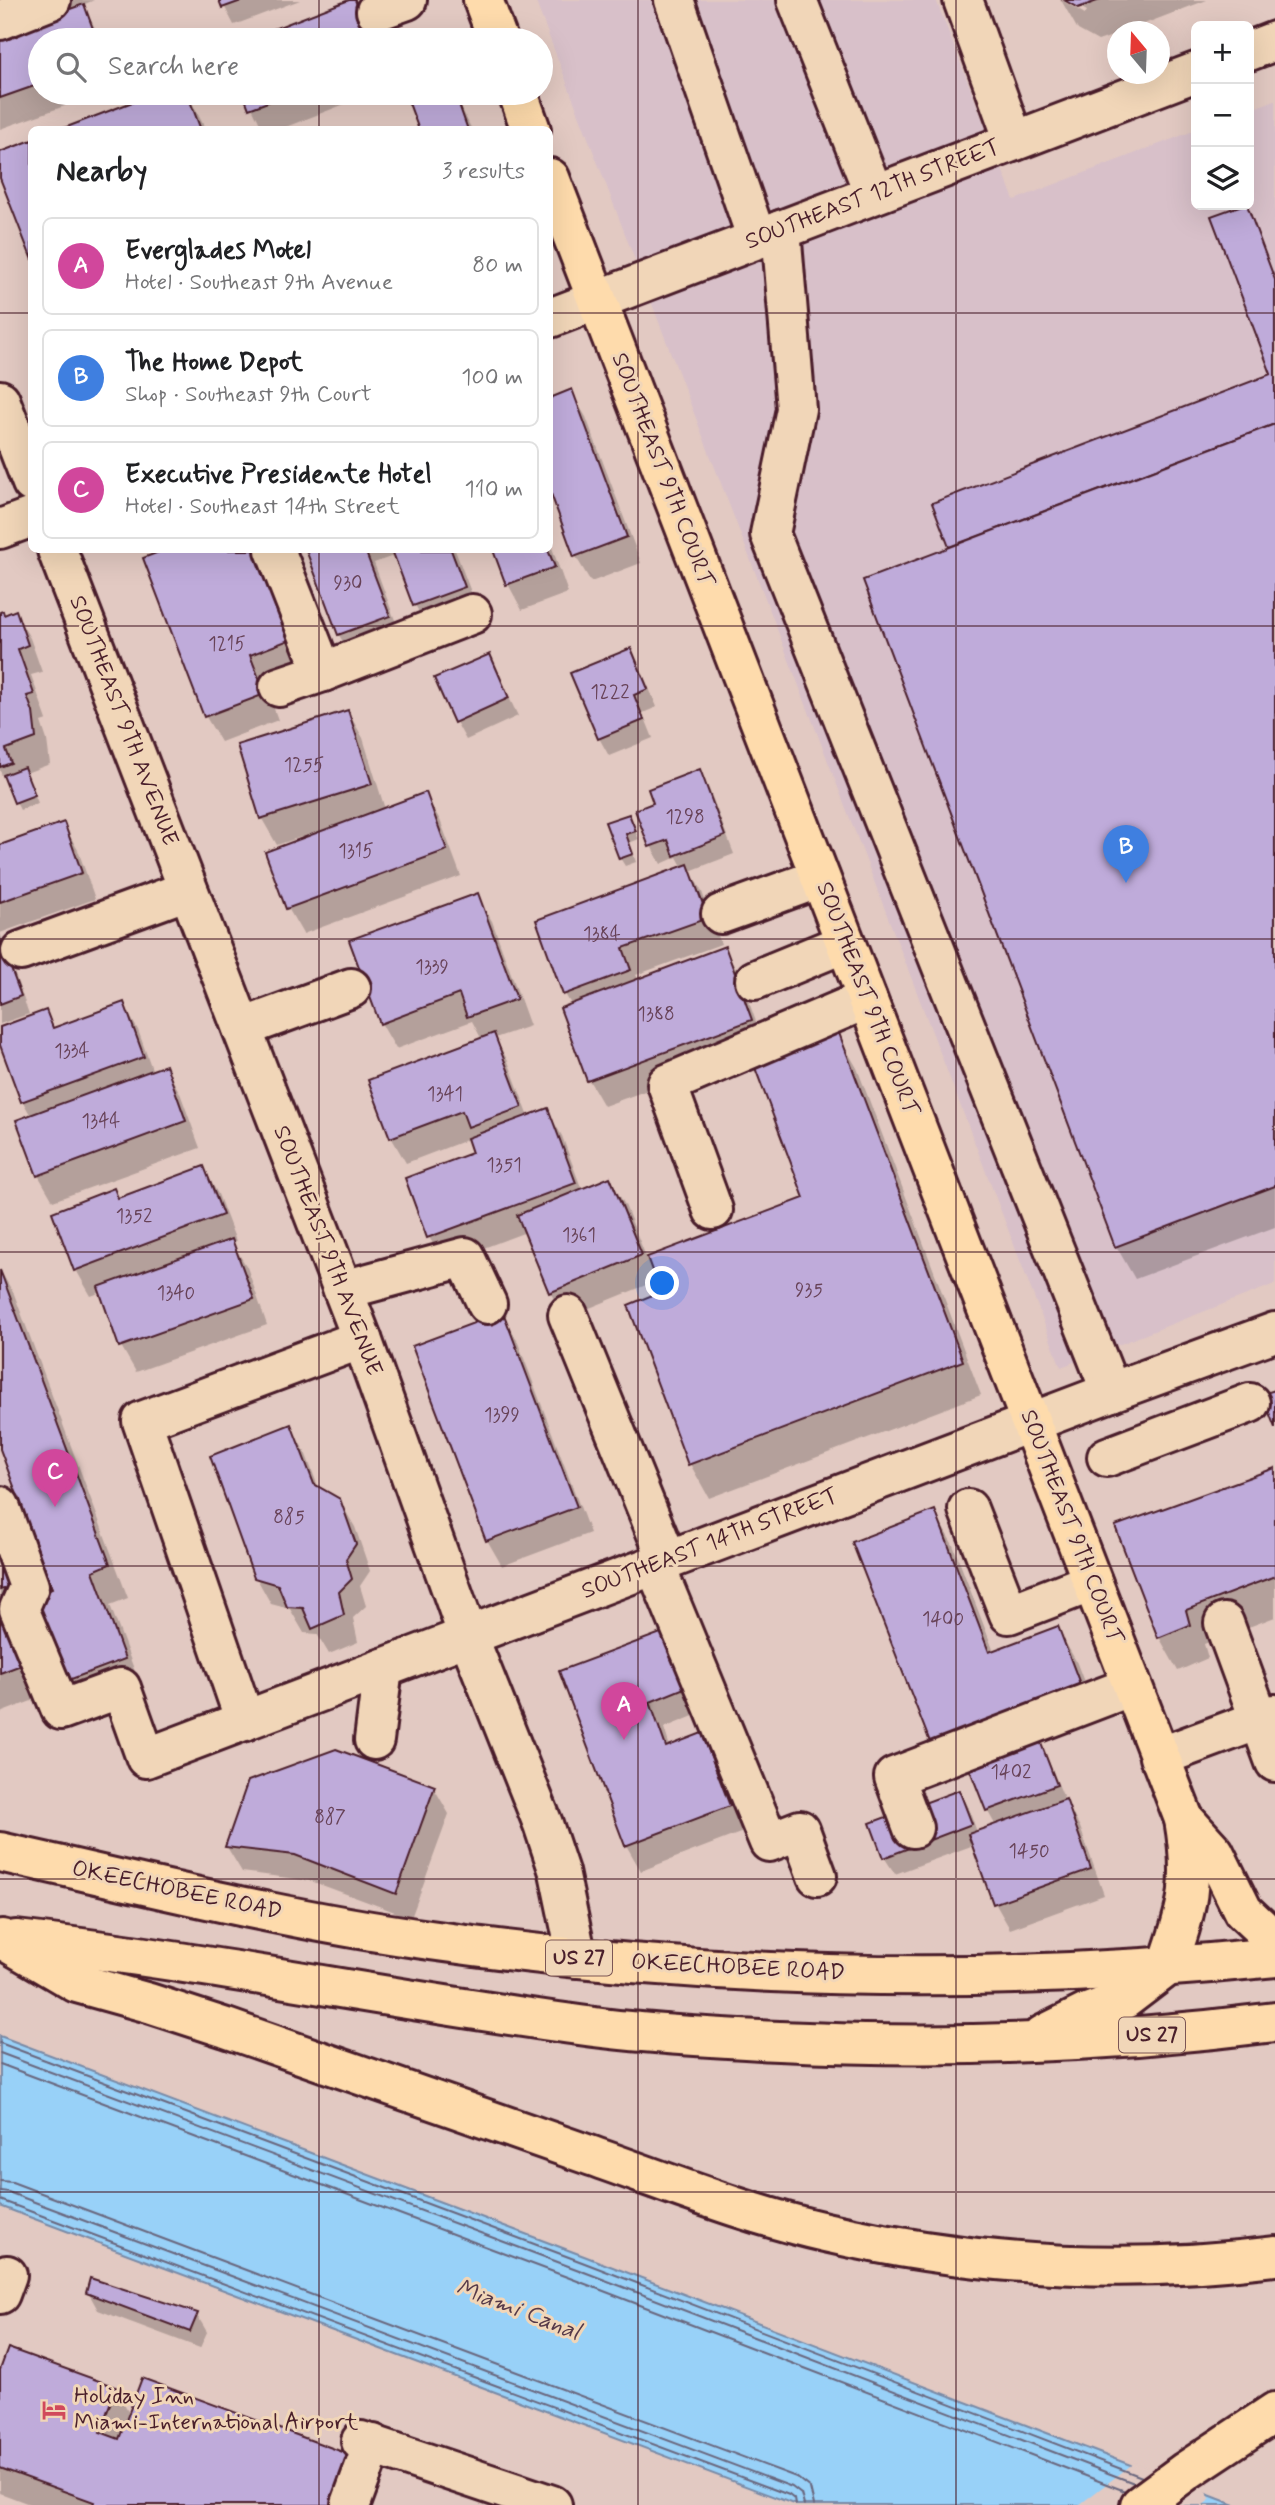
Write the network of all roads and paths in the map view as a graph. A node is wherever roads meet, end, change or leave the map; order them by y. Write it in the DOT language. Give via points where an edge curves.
graph roads {
  1 [pos="51,0"];
  2 [pos="482,0"];
  3 [pos="674,0"];
  4 [pos="797,0"];
  5 [pos="963,0"];
  6 [pos="0,20"];
  7 [pos="493,28"];
  8 [pos="1191,74"];
  9 [pos="522,105"];
  10 [pos="529,126"];
  11 [pos="1014,141"];
  12 [pos="553,186"];
  13 [pos="874,194"];
  14 [pos="769,234"];
  15 [pos="596,300"];
  16 [pos="553,317"];
  17 [pos="0,400"];
  18 [pos="28,473"];
  19 [pos="28,518"];
  20 [pos="0,529"];
  21 [pos="58,553"];
  22 [pos="276,553"];
  23 [pos="472,614"];
  24 [pos="323,672"];
  25 [pos="279,687"];
  26 [pos="820,878"];
  27 [pos="188,890"];
  28 [pos="721,914"];
  29 [pos="845,943"];
  30 [pos="21,951"];
  31 [pos="755,980"];
  32 [pos="351,988"];
  33 [pos="867,999"];
  34 [pos="242,1028"];
  35 [pos="713,1210"];
  36 [pos="343,1290"];
  37 [pos="487,1304"];
  38 [pos="568,1315"];
  39 [pos="1275,1332"];
  40 [pos="362,1339"];
  41 [pos="1124,1387"];
  42 [pos="1250,1403"];
  43 [pos="1031,1422"];
  44 [pos="1158,1438"];
  45 [pos="1107,1458"];
  46 [pos="0,1506"];
  47 [pos="968,1509"];
  48 [pos="662,1563"];
  49 [pos="1092,1582"];
  50 [pos="1224,1623"];
  51 [pos="468,1636"];
  52 [pos="383,1668"];
  53 [pos="1132,1686"];
  54 [pos="1267,1717"];
  55 [pos="245,1721"];
  56 [pos="374,1740"];
  57 [pos="1158,1757"];
  58 [pos="1275,1762"];
  59 [pos="1184,1819"];
  60 [pos="913,1828"];
  61 [pos="0,1852"];
  62 [pos="817,1875"];
  63 [pos="1,1939"];
  64 [pos="1275,1941"];
  65 [pos="1275,1957"];
  66 [pos="577,1958"];
  67 [pos="1167,1967"];
  68 [pos="1275,2022"];
  69 [pos="1028,2042"];
  70 [pos="1275,2256"];
  71 [pos="1275,2412"];
  72 [pos="351,2504"];
  73 [pos="552,2505"];
  74 [pos="1140,2505"];
  1 -- 6 [label="street"];
  2 -- 7 [label="main road"];
  3 -- 14 [label="street"];
  4 -- 13 [label="street"];
  5 -- 11 [label="street"];
  8 -- 11 [label="street, SOUTHEAST 12TH STREET"];
  9 -- 10 [label="main road"];
  11 -- 13 [label="street, SOUTHEAST 12TH STREET"];
  12 -- 15 [label="main road, SOUTHEAST 9TH COURT"];
  13 -- 14 [label="street, SOUTHEAST 12TH STREET"];
  14 -- 15 [label="street, SOUTHEAST 12TH STREET"];
  14 -- 41 [label="street" via="796,410 770,534"];
  15 -- 16 [label="street, SOUTHEAST 12TH STREET"];
  15 -- 26 [label="main road, SOUTHEAST 9TH COURT"];
  17 -- 18 [label="street"];
  19 -- 20 [label="street"];
  21 -- 27 [label="street, SOUTHEAST 9TH AVENUE"];
  22 -- 24 [label="street"];
  23 -- 24 [label="street"];
  24 -- 25 [label="street"];
  26 -- 28 [label="street"];
  26 -- 29 [label="main road, SOUTHEAST 9TH COURT"];
  27 -- 30 [label="street"];
  27 -- 34 [label="street, SOUTHEAST 9TH AVENUE"];
  29 -- 31 [label="street"];
  29 -- 33 [label="main road, SOUTHEAST 9TH COURT"];
  32 -- 34 [label="street"];
  33 -- 35 [label="street" via="667,1084"];
  33 -- 43 [label="main road, SOUTHEAST 9TH COURT"];
  34 -- 36 [label="street, SOUTHEAST 9TH AVENUE"];
  36 -- 37 [label="street" via="465,1257"];
  36 -- 40 [label="street, SOUTHEAST 9TH AVENUE"];
  38 -- 48 [label="street"];
  39 -- 41 [label="street, SOUTHEAST 14TH STREET"];
  40 -- 51 [label="street, SOUTHEAST 9TH AVENUE"];
  40 -- 55 [label="street" via="142,1422"];
  41 -- 43 [label="street, SOUTHEAST 14TH STREET"];
  41 -- 44 [label="street"];
  42 -- 44 [label="street"];
  43 -- 48 [label="street, SOUTHEAST 14TH STREET"];
  43 -- 49 [label="main road, SOUTHEAST 9TH COURT"];
  44 -- 45 [label="street"];
  46 -- 55 [label="street, SOUTHEAST 14TH STREET" via="29,1586 12,1611 61,1710 121,1688 146,1758"];
  47 -- 49 [label="street" via="1009,1614"];
  48 -- 51 [label="street, SOUTHEAST 14TH STREET"];
  48 -- 62 [label="street" via="769,1842 800,1830"];
  49 -- 53 [label="main road, SOUTHEAST 9TH COURT"];
  50 -- 54 [label="street"];
  51 -- 52 [label="street, SOUTHEAST 14TH STREET"];
  51 -- 66 [label="street, SOUTHEAST 9TH AVENUE" via="543,1824 562,1883"];
  52 -- 55 [label="street, SOUTHEAST 14TH STREET"];
  52 -- 56 [label="street"];
  53 -- 57 [label="main road, SOUTHEAST 9TH COURT"];
  53 -- 60 [label="street" via="894,1777"];
  54 -- 57 [label="street"];
  54 -- 58 [label="street"];
  57 -- 59 [label="main road, SOUTHEAST 9TH COURT"];
  59 -- 64 [label="main road, SOUTHEAST 9TH COURT" via="1214,1852 1243,1911"];
  59 -- 67 [label="main road, SOUTHEAST 9TH COURT" via="1190,1891"];
  61 -- 66 [label="main road, OKEECHOBEE ROAD / US 27" via="358,1929"];
  63 -- 69 [label="main road, US 27" via="106,1950 602,2028 859,2045"];
  63 -- 70 [label="main road" via="77,1983 201,2019 717,2200 824,2232 954,2256 1035,2263 1162,2266"];
  65 -- 67 [label="main road, OKEECHOBEE ROAD / US 27"];
  66 -- 67 [label="main road, OKEECHOBEE ROAD / US 27" via="854,1974"];
  67 -- 69 [label="main road" via="1125,1999"];
  68 -- 69 [label="main road, US 27"];
  71 -- 74 [label="main road"];
  72 -- 73 [label="street" via="367,2442"];
}
